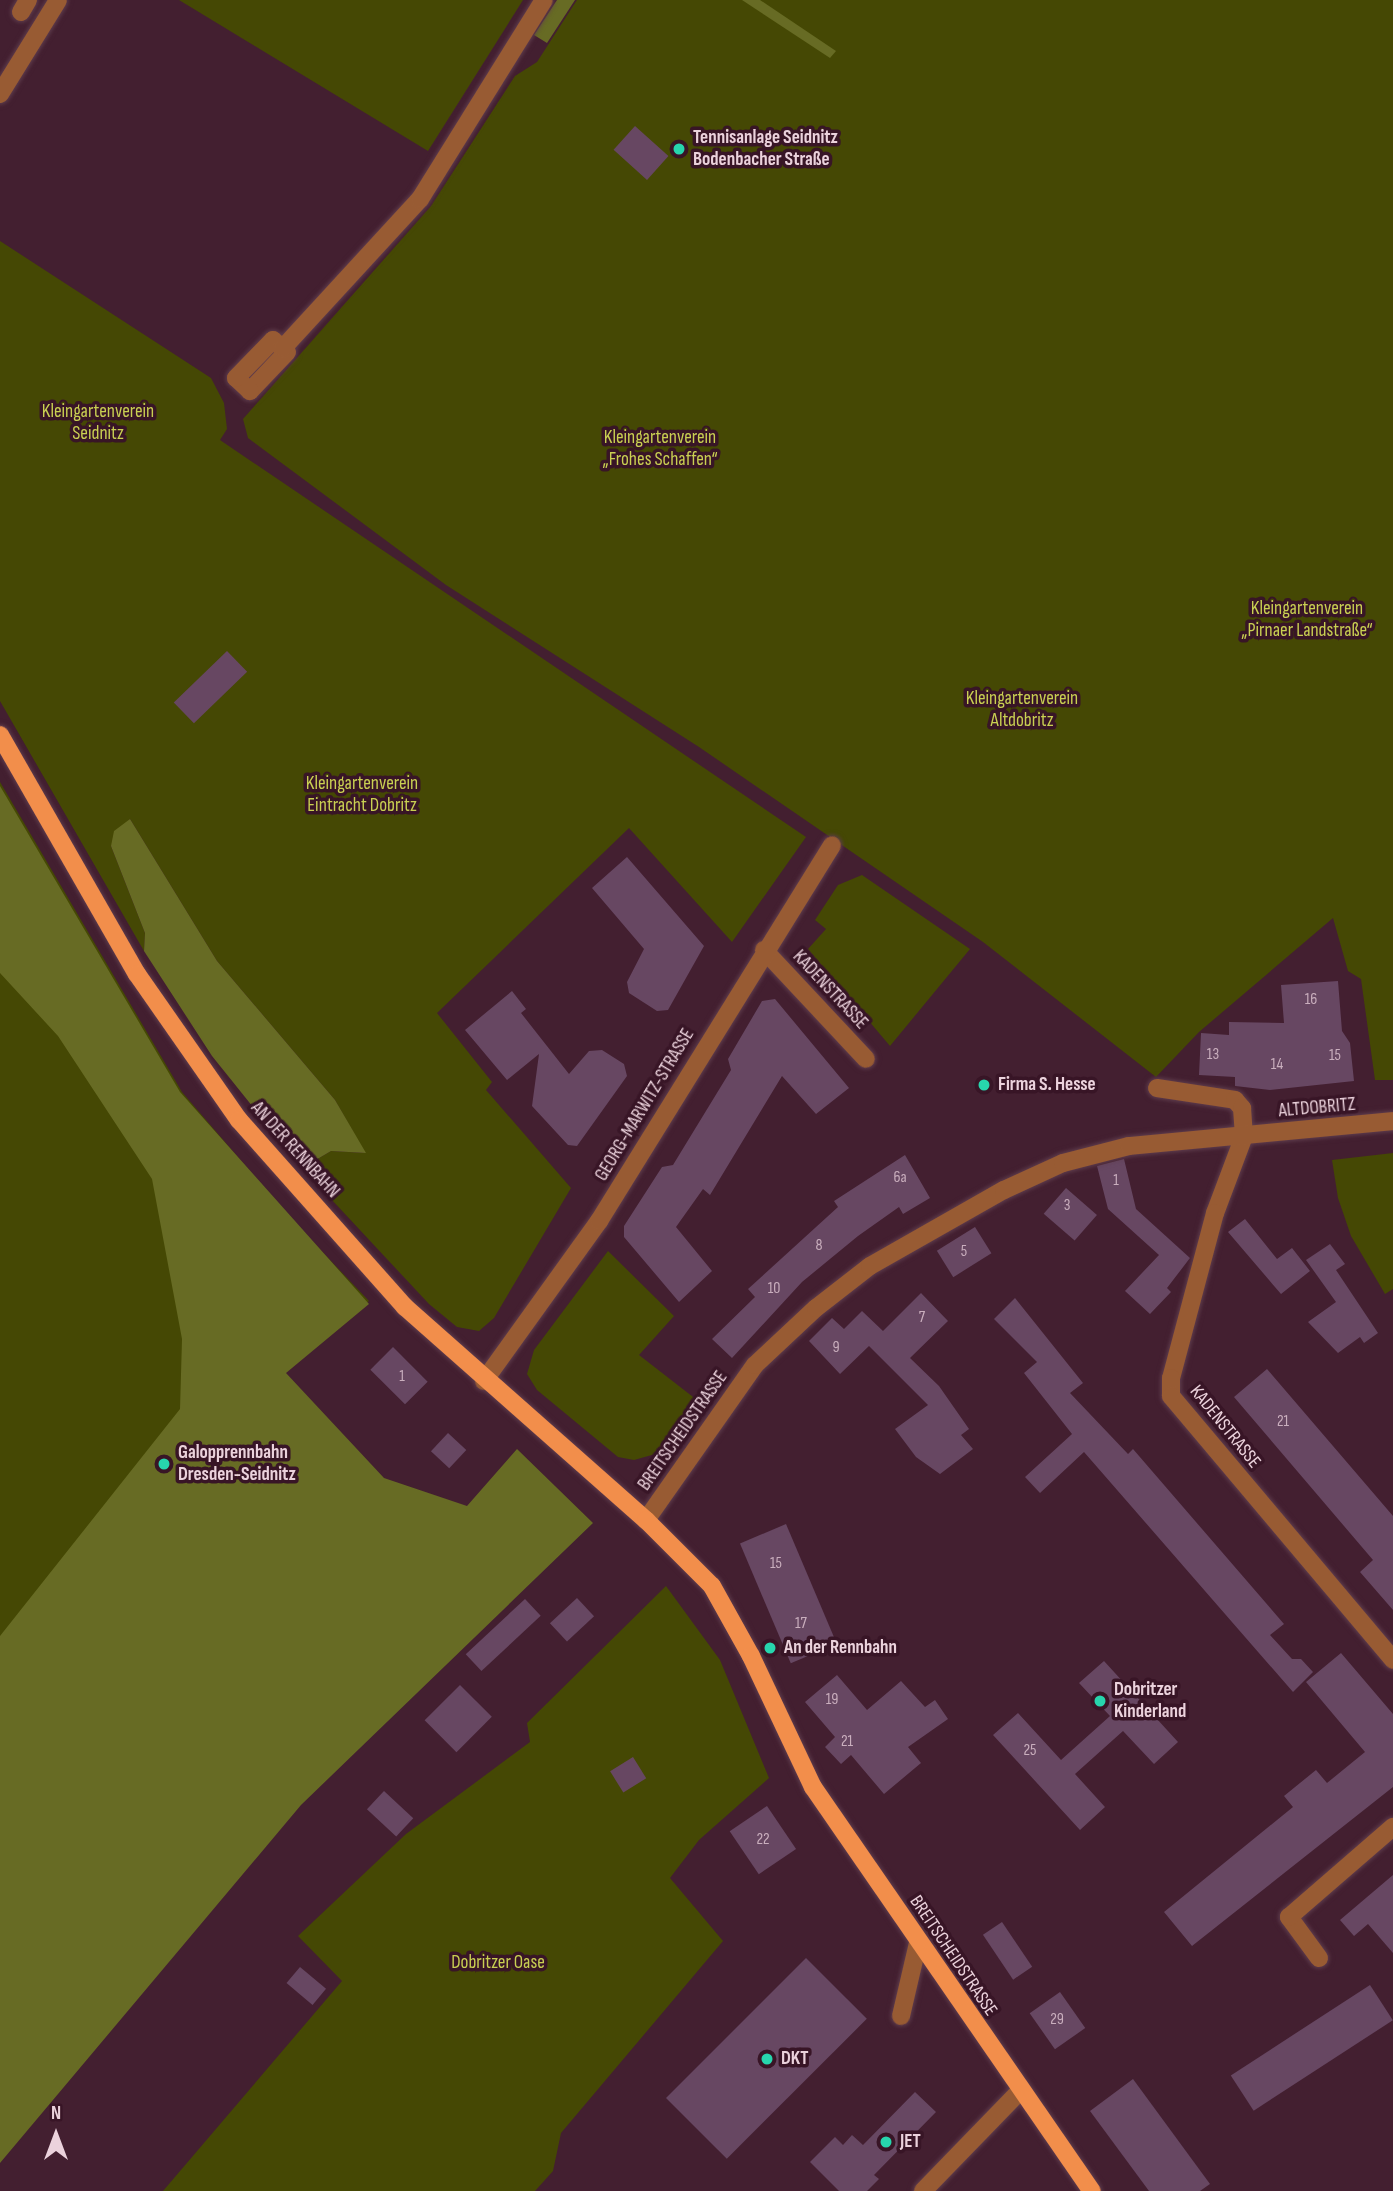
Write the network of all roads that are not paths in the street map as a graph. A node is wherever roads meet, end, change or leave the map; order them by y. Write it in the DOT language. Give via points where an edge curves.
graph roads {
  1 [pos="58,0"];
  2 [pos="544,0"];
  3 [pos="0,94"];
  4 [pos="283,348"];
  5 [pos="0,735"];
  6 [pos="832,845"];
  7 [pos="764,950"];
  8 [pos="866,1059"];
  9 [pos="1157,1088"];
  10 [pos="1393,1121"];
  11 [pos="1244,1136"];
  12 [pos="484,1381"];
  13 [pos="646,1520"];
  14 [pos="1393,1660"];
  15 [pos="1393,1827"];
  16 [pos="918,1943"];
  17 [pos="1319,1958"];
  18 [pos="901,2016"];
  19 [pos="1020,2091"];
  20 [pos="923,2191"];
  21 [pos="1091,2191"];
  1 -- 3 [label="street"];
  2 -- 4 [label="street" via="420,199"];
  5 -- 12 [label="main road, AN DER RENNBAHN" via="137,974 202,1073 405,1307"];
  6 -- 7 [label="street, GEORG-MARWITZ-STRASSE"];
  7 -- 8 [label="street, KADENSTRASSE"];
  7 -- 12 [label="street, GEORG-MARWITZ-STRASSE" via="599,1222"];
  9 -- 11 [label="street" via="1236,1100 1242,1108"];
  10 -- 11 [label="street, ALTDOBRITZ"];
  11 -- 13 [label="street, BREITSCHEIDSTRASSE" via="1137,1144 1063,1163 870,1266 755,1365"];
  11 -- 14 [label="street, KADENSTRASSE" via="1215,1213 1171,1378 1171,1396"];
  12 -- 13 [label="main road, AN DER RENNBAHN"];
  13 -- 16 [label="main road, BREITSCHEIDSTRASSE" via="712,1586 813,1787"];
  15 -- 17 [label="street" via="1289,1917"];
  16 -- 18 [label="street"];
  16 -- 19 [label="main road, BREITSCHEIDSTRASSE"];
  19 -- 20 [label="street"];
  19 -- 21 [label="main road, BREITSCHEIDSTRASSE"];
}
